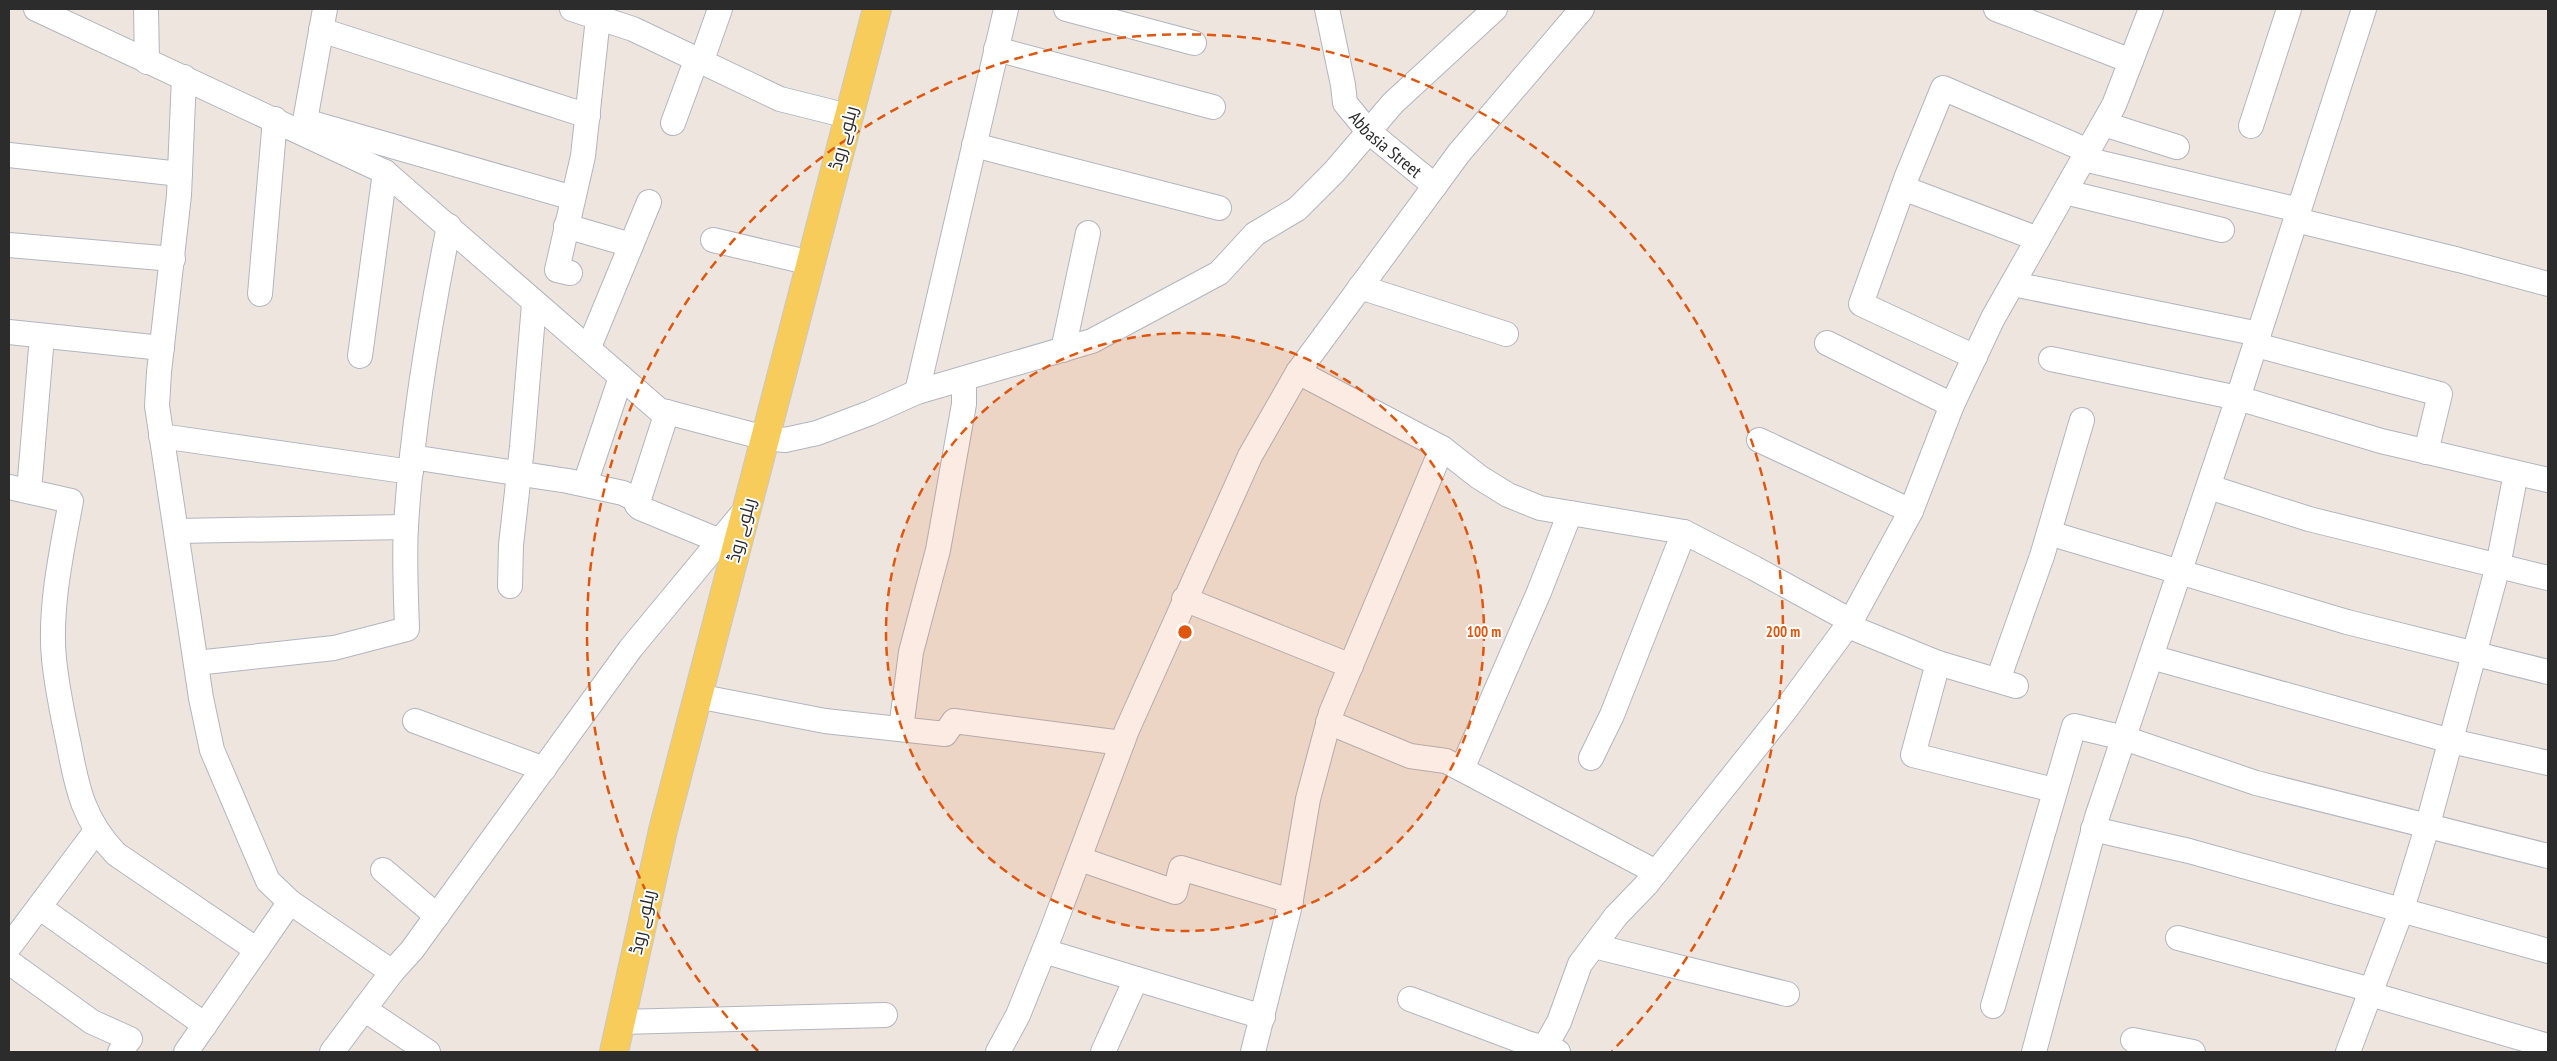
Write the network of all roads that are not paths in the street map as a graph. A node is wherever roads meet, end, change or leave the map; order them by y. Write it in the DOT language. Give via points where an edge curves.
graph roads {
  1 [pos="146,9"];
  2 [pos="572,9"];
  3 [pos="720,9"];
  4 [pos="877,9"];
  5 [pos="1006,9"];
  6 [pos="1066,9"];
  7 [pos="1327,9"];
  8 [pos="1494,9"];
  9 [pos="1582,9"];
  10 [pos="1996,9"];
  11 [pos="2151,9"];
  12 [pos="2290,9"];
  13 [pos="2364,9"];
  14 [pos="44,11"];
  15 [pos="612,17"];
  16 [pos="323,20"];
  17 [pos="1194,43"];
  18 [pos="996,49"];
  19 [pos="699,59"];
  20 [pos="2131,61"];
  21 [pos="147,62"];
  22 [pos="184,78"];
  23 [pos="1213,107"];
  24 [pos="588,116"];
  25 [pos="848,116"];
  26 [pos="275,119"];
  27 [pos="674,123"];
  28 [pos="2104,124"];
  29 [pos="2251,126"];
  30 [pos="304,127"];
  31 [pos="1368,131"];
  32 [pos="974,145"];
  33 [pos="2177,146"];
  34 [pos="9,155"];
  35 [pos="2086,155"];
  36 [pos="385,172"];
  37 [pos="180,174"];
  38 [pos="1436,186"];
  39 [pos="1903,188"];
  40 [pos="2065,192"];
  41 [pos="573,198"];
  42 [pos="649,202"];
  43 [pos="1219,208"];
  44 [pos="2298,215"];
  45 [pos="449,226"];
  46 [pos="566,226"];
  47 [pos="2222,230"];
  48 [pos="1088,233"];
  49 [pos="2038,239"];
  50 [pos="713,240"];
  51 [pos="9,244"];
  52 [pos="631,245"];
  53 [pos="173,259"];
  54 [pos="810,263"];
  55 [pos="570,273"];
  56 [pos="2013,284"];
  57 [pos="2548,284"];
  58 [pos="1360,287"];
  59 [pos="260,294"];
  60 [pos="534,304"];
  61 [pos="9,332"];
  62 [pos="1506,334"];
  63 [pos="42,336"];
  64 [pos="2258,340"];
  65 [pos="1827,343"];
  66 [pos="589,347"];
  67 [pos="162,348"];
  68 [pos="1063,350"];
  69 [pos="360,356"];
  70 [pos="1975,357"];
  71 [pos="2051,359"];
  72 [pos="1298,372"];
  73 [pos="621,377"];
  74 [pos="964,380"];
  75 [pos="917,392"];
  76 [pos="2238,398"];
  77 [pos="1952,405"];
  78 [pos="667,412"];
  79 [pos="2082,420"];
  80 [pos="161,436"];
  81 [pos="765,438"];
  82 [pos="1759,440"];
  83 [pos="1442,448"];
  84 [pos="2426,452"];
  85 [pos="411,464"];
  86 [pos="519,473"];
  87 [pos="2516,473"];
  88 [pos="2548,480"];
  89 [pos="585,484"];
  90 [pos="2209,487"];
  91 [pos="19,489"];
  92 [pos="637,504"];
  93 [pos="748,507"];
  94 [pos="1911,511"];
  95 [pos="1570,513"];
  96 [pos="406,527"];
  97 [pos="176,531"];
  98 [pos="1684,532"];
  99 [pos="2049,533"];
  100 [pos="720,541"];
  101 [pos="2498,566"];
  102 [pos="2180,572"];
  103 [pos="2548,578"];
  104 [pos="510,586"];
  105 [pos="1184,599"];
  106 [pos="1849,623"];
  107 [pos="2473,654"];
  108 [pos="2151,657"];
  109 [pos="196,663"];
  110 [pos="1938,663"];
  111 [pos="1351,666"];
  112 [pos="2548,672"];
  113 [pos="697,696"];
  114 [pos="415,721"];
  115 [pos="1328,722"];
  116 [pos="901,729"];
  117 [pos="2124,738"];
  118 [pos="2451,741"];
  119 [pos="1122,743"];
  120 [pos="1591,758"];
  121 [pos="2548,763"];
  122 [pos="544,769"];
  123 [pos="1462,769"];
  124 [pos="2054,790"];
  125 [pos="2428,824"];
  126 [pos="2093,829"];
  127 [pos="96,831"];
  128 [pos="2548,856"];
  129 [pos="1080,859"];
  130 [pos="383,870"];
  131 [pos="1656,872"];
  132 [pos="1291,900"];
  133 [pos="290,902"];
  134 [pos="39,907"];
  135 [pos="2402,909"];
  136 [pos="437,916"];
  137 [pos="2178,938"];
  138 [pos="1594,946"];
  139 [pos="9,947"];
  140 [pos="257,950"];
  141 [pos="1044,951"];
  142 [pos="2548,951"];
  143 [pos="9,962"];
  144 [pos="392,972"];
  145 [pos="1136,979"];
  146 [pos="2371,992"];
  147 [pos="1787,994"];
  148 [pos="1410,999"];
  149 [pos="1993,1006"];
  150 [pos="364,1009"];
  151 [pos="885,1015"];
  152 [pos="1263,1017"];
  153 [pos="620,1022"];
  154 [pos="205,1025"];
  155 [pos="2133,1040"];
  156 [pos="2548,1046"];
  157 [pos="1548,1051"];
  158 [pos="120,1052"];
  159 [pos="186,1052"];
  160 [pos="332,1052"];
  161 [pos="428,1052"];
  162 [pos="614,1052"];
  163 [pos="998,1052"];
  164 [pos="1103,1052"];
  165 [pos="1253,1052"];
  166 [pos="2034,1052"];
  167 [pos="2193,1052"];
  168 [pos="2348,1052"];
  1 -- 21 [label="street"];
  2 -- 15 [label="street"];
  3 -- 19 [label="street"];
  4 -- 25 [label="main road, ریلوے روڈ"];
  5 -- 18 [label="street"];
  6 -- 17 [label="street"];
  7 -- 31 [label="street, Abbasia Street" via="1345,104"];
  8 -- 31 [label="street" via="1392,103"];
  9 -- 38 [label="street" via="1459,153"];
  10 -- 20 [label="street"];
  11 -- 20 [label="street"];
  12 -- 29 [label="street"];
  13 -- 44 [label="street"];
  14 -- 21 [label="street"];
  15 -- 19 [label="street"];
  15 -- 24 [label="street"];
  16 -- 24 [label="street"];
  16 -- 30 [label="street"];
  18 -- 23 [label="street"];
  18 -- 32 [label="street"];
  19 -- 25 [label="street" via="780,99"];
  19 -- 27 [label="street"];
  20 -- 28 [label="street"];
  21 -- 22 [label="street"];
  22 -- 26 [label="street"];
  22 -- 37 [label="street"];
  24 -- 41 [label="street"];
  25 -- 54 [label="main road, ریلوے روڈ"];
  26 -- 30 [label="street"];
  26 -- 59 [label="street"];
  28 -- 33 [label="street"];
  28 -- 35 [label="street"];
  30 -- 36 [label="street"];
  30 -- 41 [label="street"];
  31 -- 38 [label="street, Abbasia Street"];
  31 -- 68 [label="street" via="1297,209 1255,234 1219,273 1092,341"];
  32 -- 43 [label="street"];
  32 -- 75 [label="street"];
  34 -- 37 [label="street"];
  35 -- 39 [label="street" via="1943,88"];
  35 -- 40 [label="street"];
  35 -- 44 [label="street"];
  36 -- 45 [label="street"];
  36 -- 69 [label="street"];
  37 -- 53 [label="street"];
  38 -- 58 [label="street"];
  39 -- 49 [label="street"];
  39 -- 70 [label="street" via="1861,304"];
  40 -- 47 [label="street"];
  40 -- 49 [label="street"];
  41 -- 46 [label="street"];
  42 -- 52 [label="street"];
  44 -- 57 [label="street"];
  44 -- 64 [label="street"];
  45 -- 60 [label="street"];
  45 -- 85 [label="street" via="430,324"];
  46 -- 52 [label="street"];
  46 -- 55 [label="street" via="557,270"];
  48 -- 68 [label="street"];
  49 -- 56 [label="street"];
  50 -- 54 [label="street"];
  51 -- 53 [label="street"];
  52 -- 66 [label="street"];
  53 -- 67 [label="street"];
  54 -- 81 [label="main road, ریلوے روڈ"];
  56 -- 64 [label="street"];
  56 -- 70 [label="street"];
  58 -- 62 [label="street"];
  58 -- 72 [label="street"];
  60 -- 66 [label="street"];
  60 -- 86 [label="street"];
  61 -- 63 [label="street"];
  63 -- 67 [label="street"];
  63 -- 91 [label="street"];
  64 -- 76 [label="street"];
  64 -- 84 [label="street" via="2440,394"];
  65 -- 77 [label="street"];
  66 -- 73 [label="street"];
  67 -- 80 [label="street" via="157,406"];
  68 -- 74 [label="street"];
  70 -- 77 [label="street"];
  71 -- 76 [label="street"];
  72 -- 83 [label="street"];
  72 -- 105 [label="street" via="1250,456"];
  73 -- 78 [label="street" via="659,410"];
  73 -- 89 [label="street"];
  74 -- 75 [label="street"];
  74 -- 116 [label="street" via="964,404 938,550 911,652"];
  75 -- 81 [label="street" via="817,433 785,440"];
  76 -- 84 [label="street"];
  76 -- 90 [label="street"];
  77 -- 94 [label="street"];
  78 -- 81 [label="street"];
  78 -- 92 [label="street"];
  79 -- 99 [label="street"];
  80 -- 85 [label="street"];
  80 -- 97 [label="street"];
  81 -- 93 [label="main road, ریلوے روڈ"];
  82 -- 94 [label="street"];
  83 -- 95 [label="street" via="1508,495 1540,508"];
  83 -- 111 [label="street" via="1368,618"];
  84 -- 87 [label="street"];
  85 -- 86 [label="street"];
  85 -- 96 [label="street"];
  86 -- 89 [label="street"];
  86 -- 104 [label="street"];
  87 -- 88 [label="street"];
  87 -- 101 [label="street"];
  89 -- 92 [label="street" via="623,493"];
  90 -- 101 [label="street" via="2309,519"];
  90 -- 102 [label="street"];
  91 -- 127 [label="street" via="71,500 55,614 54,658 74,776 85,811"];
  92 -- 100 [label="street" via="665,520"];
  93 -- 100 [label="street"];
  93 -- 113 [label="main road, ریلوے روڈ"];
  94 -- 106 [label="street"];
  95 -- 98 [label="street"];
  95 -- 123 [label="street"];
  96 -- 97 [label="street"];
  96 -- 109 [label="street" via="407,629 334,648"];
  97 -- 109 [label="street"];
  98 -- 106 [label="street"];
  98 -- 120 [label="street" via="1612,715"];
  99 -- 102 [label="street"];
  99 -- 110 [label="street" via="2007,683"];
  100 -- 122 [label="street" via="631,648"];
  101 -- 103 [label="street"];
  101 -- 107 [label="street"];
  102 -- 107 [label="street" via="2347,622"];
  102 -- 108 [label="street"];
  105 -- 111 [label="street"];
  105 -- 119 [label="street"];
  106 -- 110 [label="street"];
  106 -- 131 [label="street" via="1783,713"];
  107 -- 112 [label="street"];
  107 -- 118 [label="street"];
  108 -- 117 [label="street"];
  108 -- 118 [label="street"];
  109 -- 133 [label="street" via="212,750 268,880"];
  110 -- 124 [label="street" via="1913,755"];
  111 -- 115 [label="street"];
  113 -- 116 [label="street" via="825,721"];
  113 -- 153 [label="main road, ریلوے روڈ" via="662,830"];
  114 -- 122 [label="street"];
  115 -- 123 [label="street" via="1410,756 1446,761"];
  115 -- 132 [label="street" via="1308,799"];
  116 -- 119 [label="street" via="945,734 954,721"];
  117 -- 124 [label="street" via="2074,726"];
  117 -- 125 [label="street" via="2256,783"];
  117 -- 126 [label="street"];
  118 -- 121 [label="street"];
  118 -- 125 [label="street"];
  119 -- 129 [label="street"];
  122 -- 136 [label="street"];
  123 -- 131 [label="street"];
  124 -- 149 [label="street"];
  125 -- 128 [label="street"];
  125 -- 135 [label="street"];
  126 -- 135 [label="street" via="2189,851"];
  126 -- 166 [label="street"];
  127 -- 134 [label="street"];
  127 -- 140 [label="street" via="116,854"];
  129 -- 132 [label="street" via="1175,892 1181,868"];
  129 -- 141 [label="street"];
  130 -- 136 [label="street"];
  131 -- 138 [label="street"];
  132 -- 152 [label="street"];
  133 -- 140 [label="street"];
  133 -- 144 [label="street"];
  134 -- 139 [label="street"];
  134 -- 154 [label="street"];
  135 -- 142 [label="street"];
  135 -- 146 [label="street"];
  136 -- 144 [label="street"];
  137 -- 146 [label="street"];
  138 -- 147 [label="street"];
  138 -- 157 [label="street" via="1580,964"];
  140 -- 154 [label="street"];
  141 -- 145 [label="street"];
  141 -- 163 [label="street" via="1018,1015"];
  143 -- 158 [label="street" via="92,1022 130,1039"];
  144 -- 150 [label="street"];
  145 -- 152 [label="street"];
  145 -- 164 [label="street"];
  146 -- 156 [label="street"];
  146 -- 168 [label="street"];
  148 -- 157 [label="street"];
  150 -- 160 [label="street"];
  150 -- 161 [label="street"];
  151 -- 153 [label="street"];
  152 -- 165 [label="street"];
  153 -- 162 [label="main road, ریلوے روڈ"];
  154 -- 159 [label="street"];
  155 -- 167 [label="street"];
}
